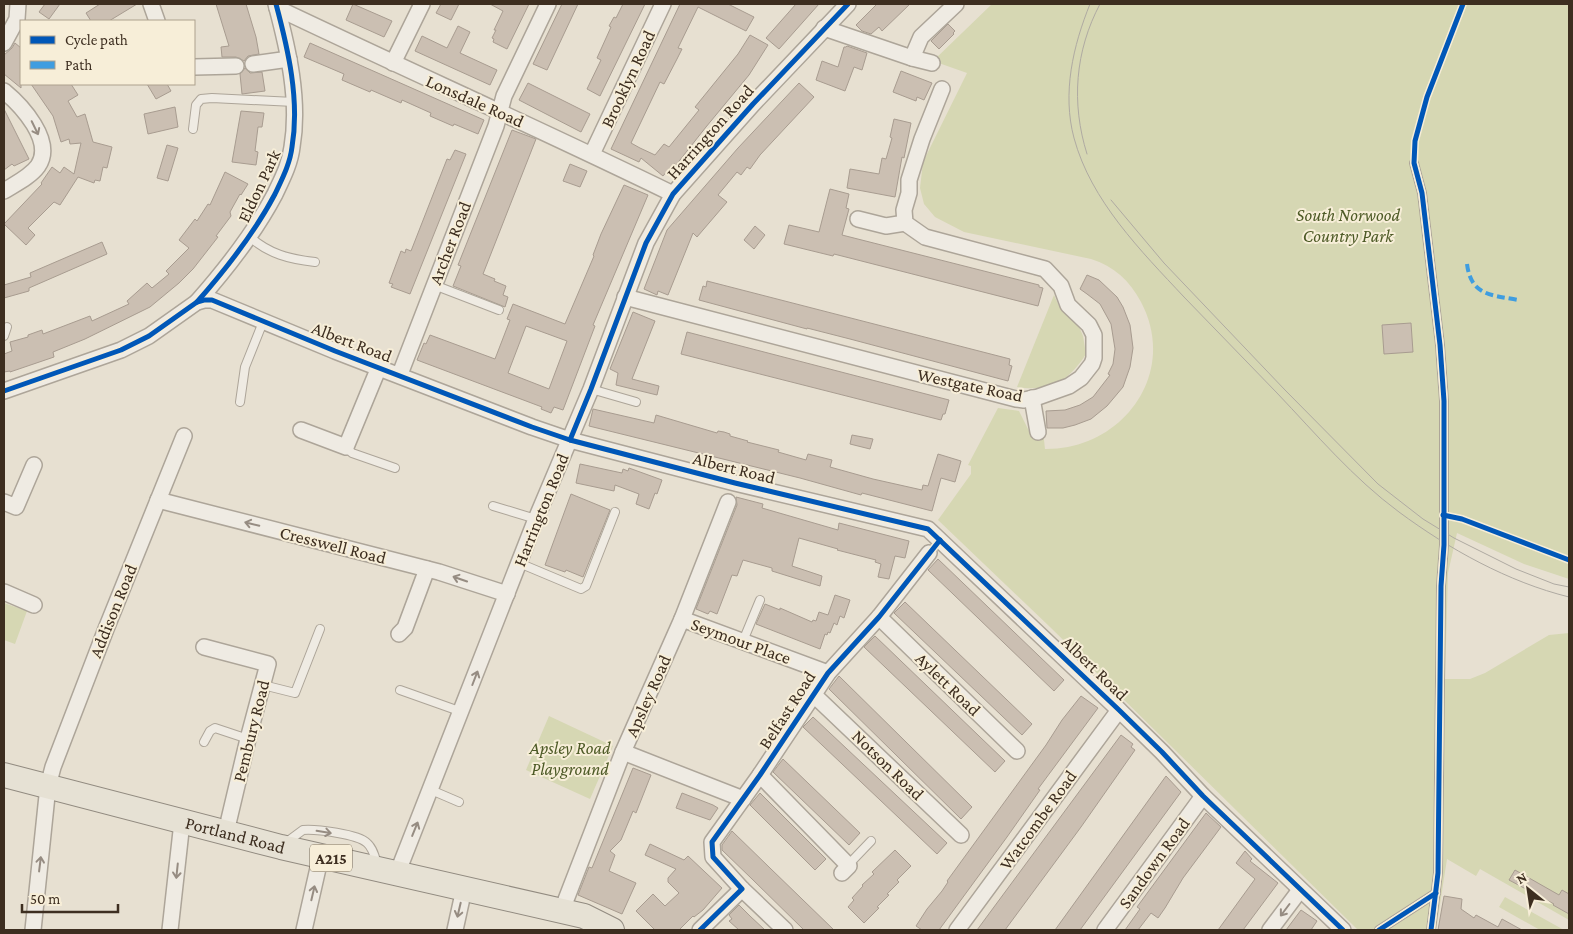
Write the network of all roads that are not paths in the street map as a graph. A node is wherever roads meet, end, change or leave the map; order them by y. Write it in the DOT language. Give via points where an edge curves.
graph roads {
  1 [pos="18,4"];
  2 [pos="151,4"];
  3 [pos="422,4"];
  4 [pos="548,4"];
  5 [pos="663,4"];
  6 [pos="848,4"];
  7 [pos="956,4"];
  8 [pos="277,6"];
  9 [pos="157,20"];
  10 [pos="824,28"];
  11 [pos="4,43"];
  12 [pos="912,58"];
  13 [pos="289,59"];
  14 [pos="393,63"];
  15 [pos="932,63"];
  16 [pos="254,64"];
  17 [pos="236,66"];
  18 [pos="195,67"];
  19 [pos="942,89"];
  20 [pos="4,90"];
  21 [pos="294,102"];
  22 [pos="500,112"];
  23 [pos="193,129"];
  24 [pos="592,154"];
  25 [pos="1414,163"];
  26 [pos="4,191"];
  27 [pos="673,194"];
  28 [pos="858,219"];
  29 [pos="905,223"];
  30 [pos="250,236"];
  31 [pos="315,262"];
  32 [pos="434,284"];
  33 [pos="625,297"];
  34 [pos="197,302"];
  35 [pos="499,310"];
  36 [pos="263,322"];
  37 [pos="7,327"];
  38 [pos="4,336"];
  39 [pos="379,367"];
  40 [pos="400,374"];
  41 [pos="591,389"];
  42 [pos="4,391"];
  43 [pos="1032,398"];
  44 [pos="240,402"];
  45 [pos="636,402"];
  46 [pos="301,430"];
  47 [pos="1038,432"];
  48 [pos="184,436"];
  49 [pos="570,440"];
  50 [pos="346,447"];
  51 [pos="34,464"];
  52 [pos="395,468"];
  53 [pos="158,500"];
  54 [pos="4,502"];
  55 [pos="728,502"];
  56 [pos="493,506"];
  57 [pos="614,512"];
  58 [pos="536,519"];
  59 [pos="929,553"];
  60 [pos="519,563"];
  61 [pos="428,569"];
  62 [pos="4,592"];
  63 [pos="507,594"];
  64 [pos="760,600"];
  65 [pos="34,605"];
  66 [pos="879,617"];
  67 [pos="682,619"];
  68 [pos="320,629"];
  69 [pos="399,634"];
  70 [pos="743,641"];
  71 [pos="204,647"];
  72 [pos="828,673"];
  73 [pos="263,685"];
  74 [pos="400,690"];
  75 [pos="814,695"];
  76 [pos="1119,710"];
  77 [pos="462,712"];
  78 [pos="248,739"];
  79 [pos="204,742"];
  80 [pos="1017,751"];
  81 [pos="622,752"];
  82 [pos="4,775"];
  83 [pos="760,775"];
  84 [pos="48,786"];
  85 [pos="431,790"];
  86 [pos="1203,796"];
  87 [pos="743,799"];
  88 [pos="459,802"];
  89 [pos="182,822"];
  90 [pos="226,832"];
  91 [pos="961,834"];
  92 [pos="871,841"];
  93 [pos="281,846"];
  94 [pos="322,855"];
  95 [pos="845,869"];
  96 [pos="388,872"];
  97 [pos="464,889"];
  98 [pos="742,889"];
  99 [pos="1300,890"];
  100 [pos="1436,894"];
  101 [pos="562,910"];
  102 [pos="603,928"];
  103 [pos="33,930"];
  104 [pos="170,930"];
  105 [pos="304,930"];
  106 [pos="455,930"];
  107 [pos="700,930"];
  108 [pos="785,930"];
  109 [pos="957,930"];
  110 [pos="1104,930"];
  111 [pos="1270,930"];
  112 [pos="1343,930"];
  113 [pos="1379,930"];
  114 [pos="1431,930"];
  1 -- 11 [label="street" via="17,19"];
  2 -- 9 [label="street"];
  3 -- 14 [label="street"];
  4 -- 22 [label="street, Archer Road" via="504,96"];
  5 -- 24 [label="street, Brooklyn Road"];
  6 -- 10 [label="street, Harrington Road"];
  7 -- 12 [label="street" via="921,36"];
  8 -- 13 [label="street, Eldon Park"];
  8 -- 14 [label="street, Lonsdale Road"];
  10 -- 12 [label="street"];
  10 -- 27 [label="street, Harrington Road"];
  12 -- 15 [label="street"];
  13 -- 16 [label="street"];
  13 -- 21 [label="street, Eldon Park"];
  14 -- 22 [label="street, Lonsdale Road"];
  17 -- 18 [label="street"];
  19 -- 29 [label="street" via="909,180"];
  20 -- 26 [label="street, one-way" via="31,120 42,151 41,161 34,170"];
  21 -- 23 [label="lane" via="201,99 196,105"];
  21 -- 30 [label="street, Eldon Park" via="293,145 288,163"];
  22 -- 24 [label="street, Lonsdale Road"];
  22 -- 32 [label="street, Archer Road"];
  24 -- 27 [label="street, Lonsdale Road"];
  25 -- 100 [label="lane" via="1424,210 1444,401"];
  27 -- 33 [label="street, Harrington Road" via="646,243"];
  28 -- 29 [label="street" via="886,226"];
  29 -- 43 [label="street, Westgate Road" via="925,237 1045,269 1061,286 1068,305 1088,324 1094,335 1094,358 1076,382"];
  30 -- 31 [label="lane" via="276,254"];
  30 -- 34 [label="street, Eldon Park" via="226,270"];
  32 -- 35 [label="lane"];
  32 -- 40 [label="street, Archer Road"];
  33 -- 41 [label="street, Harrington Road"];
  33 -- 43 [label="street, Westgate Road" via="1016,399"];
  34 -- 36 [label="street, Albert Road" via="212,300"];
  34 -- 42 [label="street" via="149,336 121,350"];
  36 -- 39 [label="street, Albert Road"];
  36 -- 44 [label="lane" via="245,367"];
  37 -- 38 [label="lane"];
  39 -- 40 [label="street, Albert Road"];
  39 -- 50 [label="street"];
  40 -- 49 [label="street, Albert Road"];
  41 -- 45 [label="lane"];
  41 -- 49 [label="street, Harrington Road"];
  43 -- 47 [label="street"];
  46 -- 50 [label="street"];
  48 -- 53 [label="street, Addison Road"];
  49 -- 58 [label="street, Harrington Road"];
  49 -- 76 [label="street, Albert Road" via="928,529"];
  50 -- 52 [label="lane" via="352,453"];
  51 -- 54 [label="street" via="16,507"];
  61 -- 53 [label="street, Cresswell Road, one-way"];
  53 -- 84 [label="street, Addison Road" via="53,766"];
  55 -- 67 [label="street, Apsley Road"];
  56 -- 58 [label="lane"];
  57 -- 60 [label="lane" via="586,586 581,589"];
  58 -- 60 [label="street, Harrington Road"];
  59 -- 66 [label="street, Belfast Road"];
  60 -- 63 [label="street, Harrington Road"];
  63 -- 61 [label="street, Cresswell Road, one-way"];
  61 -- 69 [label="street" via="405,628"];
  62 -- 65 [label="street"];
  77 -- 63 [label="street, Harrington Road, one-way"];
  64 -- 70 [label="lane"];
  66 -- 72 [label="street, Belfast Road"];
  66 -- 80 [label="street, Aylett Road"];
  67 -- 70 [label="street, Seymour Place"];
  67 -- 81 [label="street, Apsley Road"];
  68 -- 73 [label="lane" via="295,693"];
  70 -- 72 [label="street, Seymour Place"];
  71 -- 73 [label="street, Pembury Road" via="268,664"];
  72 -- 75 [label="street, Belfast Road"];
  73 -- 78 [label="street, Pembury Road"];
  74 -- 77 [label="lane"];
  75 -- 83 [label="street, Belfast Road"];
  75 -- 91 [label="street, Notson Road"];
  76 -- 86 [label="street, Albert Road"];
  76 -- 109 [label="street, Watcombe Road"];
  77 -- 85 [label="street, Harrington Road"];
  78 -- 79 [label="lane" via="215,728"];
  78 -- 90 [label="street, Pembury Road"];
  81 -- 87 [label="street"];
  81 -- 101 [label="street, Apsley Road"];
  82 -- 84 [label="main road, Portland Road / A215"];
  83 -- 87 [label="street, Belfast Road"];
  83 -- 95 [label="street"];
  84 -- 89 [label="main road, Portland Road / A215"];
  103 -- 84 [label="street, Addison Road, one-way"];
  85 -- 88 [label="lane"];
  96 -- 85 [label="street, Harrington Road, one-way"];
  86 -- 99 [label="street, Albert Road"];
  86 -- 110 [label="street, Sandown Road"];
  87 -- 98 [label="street, Belfast Road" via="712,842 712,857"];
  89 -- 90 [label="main road, Portland Road / A215"];
  89 -- 104 [label="street, one-way"];
  90 -- 93 [label="main road, Portland Road / A215"];
  92 -- 95 [label="lane"];
  93 -- 94 [label="main road, Portland Road / A215"];
  93 -- 96 [label="lane, one-way" via="303,830 350,835 370,846"];
  94 -- 96 [label="main road, Portland Road / A215"];
  105 -- 94 [label="street, one-way"];
  96 -- 97 [label="main road, Portland Road / A215"];
  97 -- 101 [label="main road, Portland Road / A215"];
  97 -- 106 [label="street, one-way"];
  98 -- 107 [label="street"];
  98 -- 108 [label="street"];
  99 -- 111 [label="street, one-way"];
  99 -- 112 [label="street, Albert Road"];
  100 -- 113 [label="lane"];
  100 -- 114 [label="lane"];
  101 -- 102 [label="main road, Portland Road / A215" via="584,916"];
}
